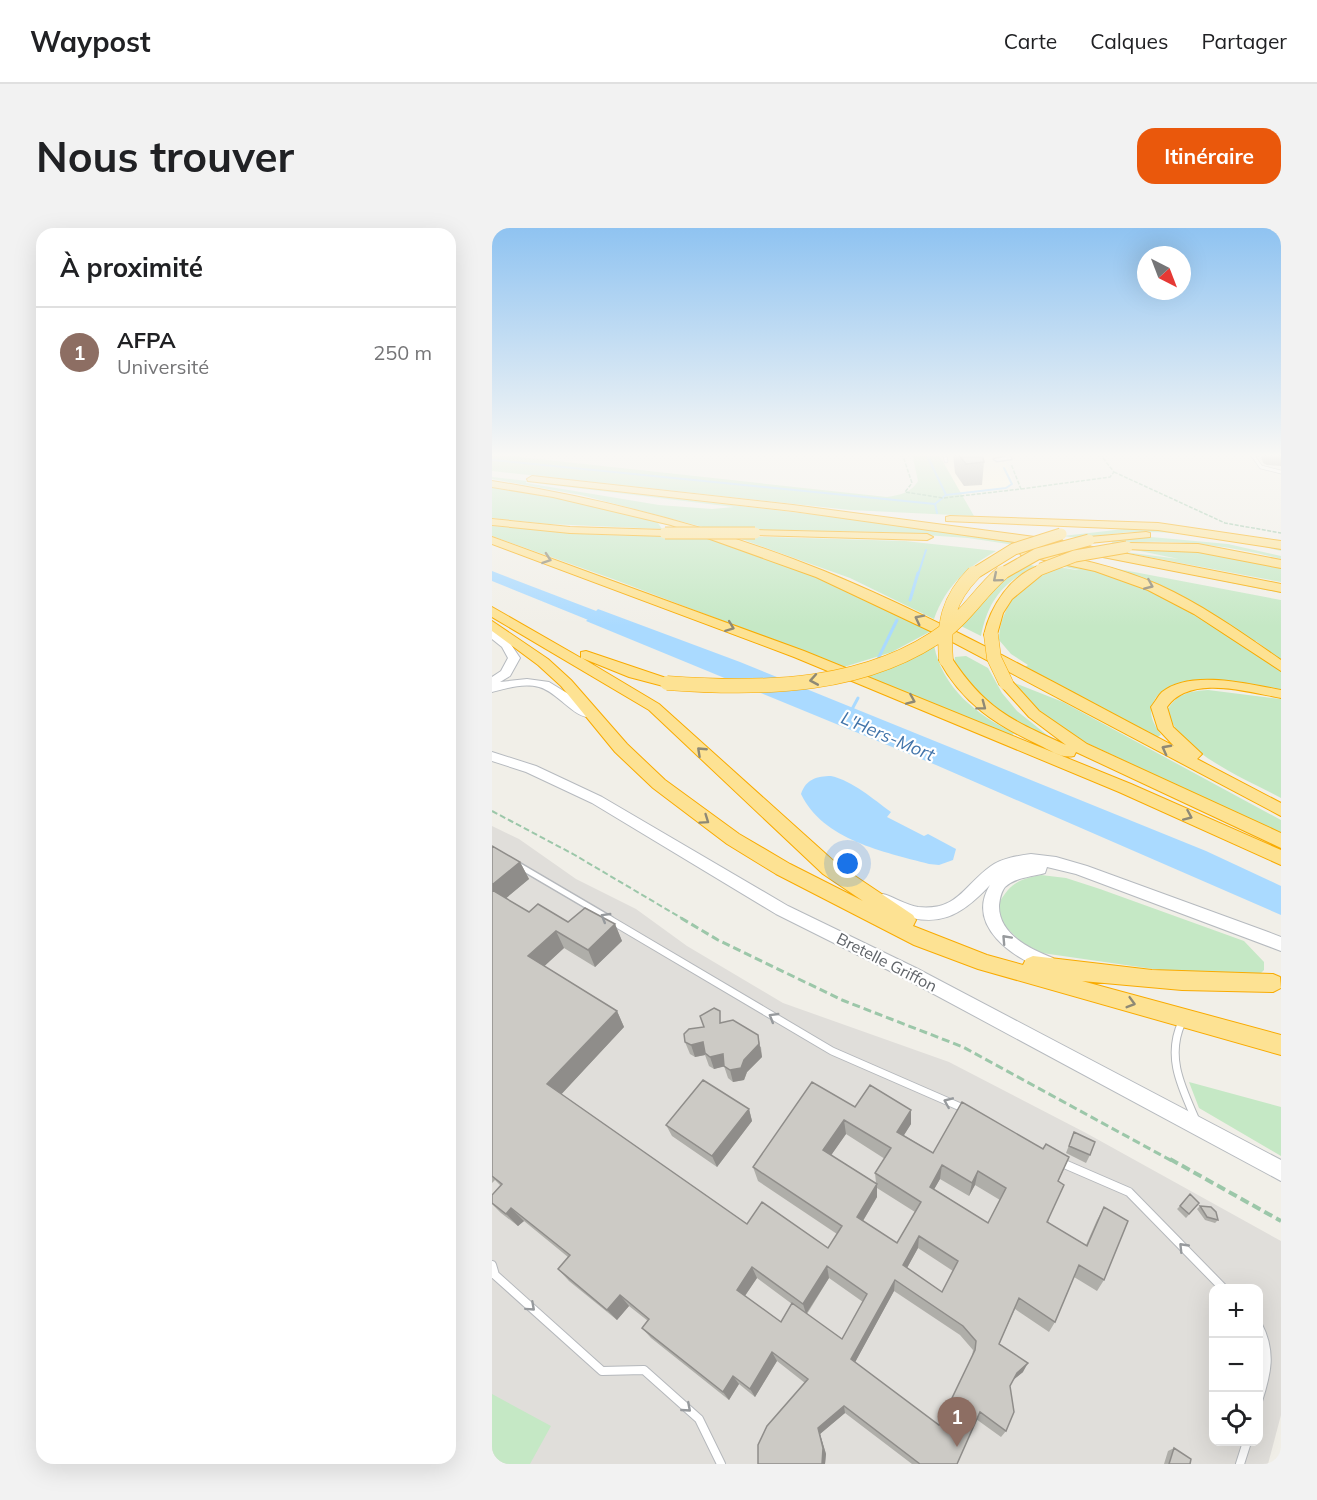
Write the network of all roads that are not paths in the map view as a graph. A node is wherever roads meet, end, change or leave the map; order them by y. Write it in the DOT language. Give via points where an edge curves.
graph roads {
  1 [pos="625,511"];
  2 [pos="813,511"];
  3 [pos="823,511"];
  4 [pos="492,522"];
  5 [pos="1174,527"];
  6 [pos="929,538"];
  7 [pos="492,540"];
  8 [pos="1281,545"];
  9 [pos="1281,554"];
  10 [pos="1281,564"];
  11 [pos="1281,588"];
  12 [pos="1281,596"];
  13 [pos="492,610"];
  14 [pos="492,625"];
  15 [pos="492,633"];
  16 [pos="1281,667"];
  17 [pos="492,682"];
  18 [pos="492,688"];
  19 [pos="1281,694"];
  20 [pos="592,714"];
  21 [pos="492,756"];
  22 [pos="1201,803"];
  23 [pos="1277,808"];
  24 [pos="1281,841"];
  25 [pos="1281,858"];
  26 [pos="513,862"];
  27 [pos="1089,875"];
  28 [pos="869,895"];
  29 [pos="1281,944"];
  30 [pos="1035,976"];
  31 [pos="1097,976"];
  32 [pos="1277,982"];
  33 [pos="1185,1018"];
  34 [pos="1281,1045"];
  35 [pos="969,1111"];
  36 [pos="1199,1127"];
  37 [pos="1050,1156"];
  38 [pos="1281,1171"];
  39 [pos="492,1265"];
  40 [pos="1219,1284"];
  41 [pos="1263,1334"];
  42 [pos="1261,1392"];
  43 [pos="1246,1446"];
  44 [pos="721,1464"];
  45 [pos="1240,1464"];
  23 -- 1 [label="highway, one-way" via="948,634 820,574 674,522"];
  2 -- 11 [label="highway" via="1057,544"];
  3 -- 5 [label="highway" via="906,518"];
  4 -- 6 [label="highway, bridge" via="570,530"];
  5 -- 8 [label="highway"];
  5 -- 22 [label="highway, one-way, bridge" via="1118,527 1061,534 1005,553 967,579 949,605 942,631 946,660 963,689 1001,719 1162,794"];
  6 -- 12 [label="highway" via="1054,552"];
  6 -- 16 [label="highway, one-way" via="1044,556 1127,576 1196,610"];
  7 -- 25 [label="highway, one-way" via="799,654 1125,788"];
  9 -- 13 [label="highway, one-way, bridge" via="1240,544 1143,535 1089,540 1049,550 1017,564 991,583 946,630 909,652 835,677 786,685 667,683 634,675"];
  10 -- 22 [label="highway, bridge" via="1209,549 1127,547 1075,556 1041,569 1001,603 991,635 994,658 1006,683 1034,714 1081,748"];
  28 -- 13 [label="highway, one-way" via="830,869 654,707"];
  14 -- 20 [label="highway" via="543,662"];
  15 -- 17 [label="main road" via="514,658 506,673"];
  18 -- 20 [label="main road" via="513,683 540,684 560,692 574,707"];
  19 -- 23 [label="highway" via="1194,685 1172,691 1159,707 1161,722 1173,738"];
  20 -- 30 [label="highway, one-way" via="659,784 733,839 783,869 921,939 985,963"];
  21 -- 36 [label="main road, Bretelle Griffon" via="531,769 597,800 773,906 910,973"];
  22 -- 24 [label="highway"];
  35 -- 26 [label="lane, one-way" via="832,1051"];
  27 -- 28 [label="main road" via="1050,862 1010,863 994,870 965,904 934,913 918,913"];
  27 -- 29 [label="main road"];
  31 -- 27 [label="main road, one-way" via="1033,959 1017,950 992,922 989,907 994,891 1006,878 1026,870 1048,868"];
  28 -- 31 [label="highway" via="928,932 1009,959"];
  30 -- 32 [label="highway" via="1208,989"];
  30 -- 33 [label="highway, one-way"];
  31 -- 32 [label="highway" via="1189,983"];
  33 -- 34 [label="highway"];
  33 -- 36 [label="lane" via="1175,1035 1173,1056"];
  36 -- 38 [label="main road, Bretelle Griffon"];
  40 -- 37 [label="lane, one-way" via="1129,1192"];
  39 -- 44 [label="lane, one-way" via="495,1275 602,1371 644,1370 699,1419"];
  41 -- 42 [label="lane" via="1270,1362"];
  43 -- 45 [label="lane"];
}
